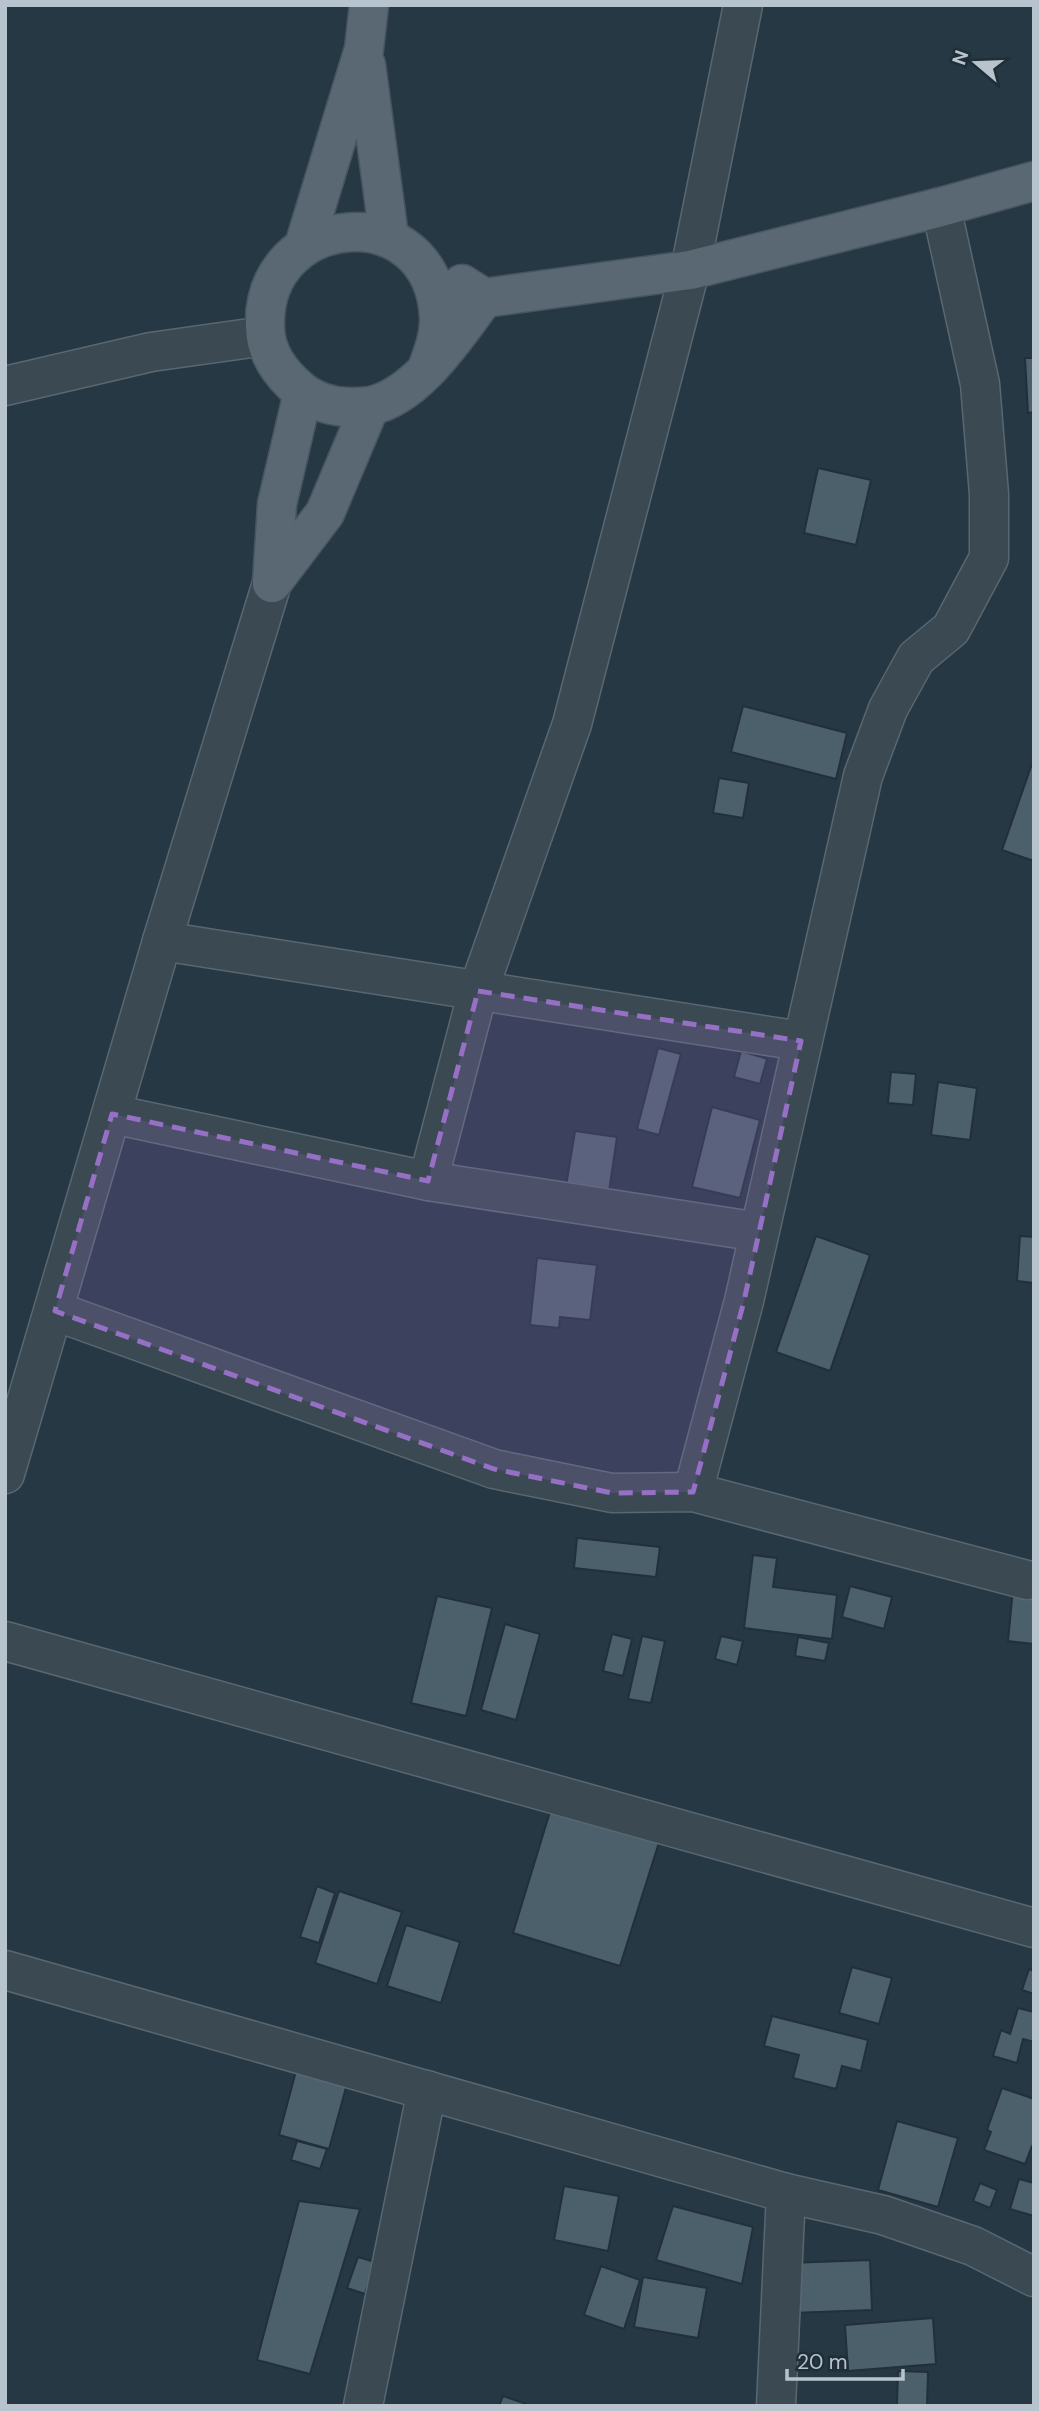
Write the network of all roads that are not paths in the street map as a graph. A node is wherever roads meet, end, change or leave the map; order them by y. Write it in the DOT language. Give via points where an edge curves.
graph roads {
  1 [pos="369,5"];
  2 [pos="743,5"];
  3 [pos="364,50"];
  4 [pos="1034,181"];
  5 [pos="941,207"];
  6 [pos="389,237"];
  7 [pos="304,246"];
  8 [pos="424,264"];
  9 [pos="690,270"];
  10 [pos="484,298"];
  11 [pos="265,336"];
  12 [pos="427,369"];
  13 [pos="303,393"];
  14 [pos="8,395"];
  15 [pos="370,406"];
  16 [pos="272,583"];
  17 [pos="162,941"];
  18 [pos="478,991"];
  19 [pos="801,1041"];
  20 [pos="112,1114"];
  21 [pos="428,1181"];
  22 [pos="759,1232"];
  23 [pos="55,1311"];
  24 [pos="7,1464"];
  25 [pos="694,1492"];
  26 [pos="1027,1580"];
  27 [pos="5,1641"];
  28 [pos="1034,1928"];
  29 [pos="5,1970"];
  30 [pos="427,2090"];
  31 [pos="786,2193"];
  32 [pos="1034,2277"];
  33 [pos="363,2406"];
  34 [pos="776,2406"];
  1 -- 3 [label="main road"];
  2 -- 9 [label="street"];
  3 -- 6 [label="main road"];
  3 -- 7 [label="main road"];
  4 -- 5 [label="main road"];
  5 -- 9 [label="main road"];
  5 -- 19 [label="street" via="980,384 989,558 951,629 916,657 888,709 863,776"];
  6 -- 7 [label="main road" via="345,232"];
  6 -- 8 [label="main road"];
  7 -- 11 [label="main road" via="275,278 267,298"];
  8 -- 10 [label="main road"];
  8 -- 12 [label="main road" via="439,319"];
  9 -- 10 [label="main road"];
  9 -- 18 [label="street" via="572,724"];
  10 -- 12 [label="main road"];
  11 -- 13 [label="main road" via="274,361"];
  11 -- 14 [label="street" via="151,352"];
  12 -- 15 [label="main road" via="410,385"];
  13 -- 15 [label="main road" via="322,403"];
  13 -- 16 [label="main road" via="277,504"];
  15 -- 16 [label="main road" via="325,513"];
  16 -- 17 [label="street"];
  17 -- 18 [label="street"];
  17 -- 20 [label="street"];
  18 -- 19 [label="street"];
  18 -- 21 [label="street"];
  19 -- 22 [label="street"];
  20 -- 21 [label="street"];
  20 -- 23 [label="street"];
  21 -- 22 [label="street"];
  22 -- 25 [label="street"];
  23 -- 24 [label="street"];
  23 -- 25 [label="street" via="494,1468 612,1493"];
  25 -- 26 [label="street"];
  27 -- 28 [label="street"];
  29 -- 30 [label="street"];
  30 -- 31 [label="street"];
  30 -- 33 [label="street"];
  31 -- 32 [label="street" via="883,2215 973,2246"];
  31 -- 34 [label="street"];
}
